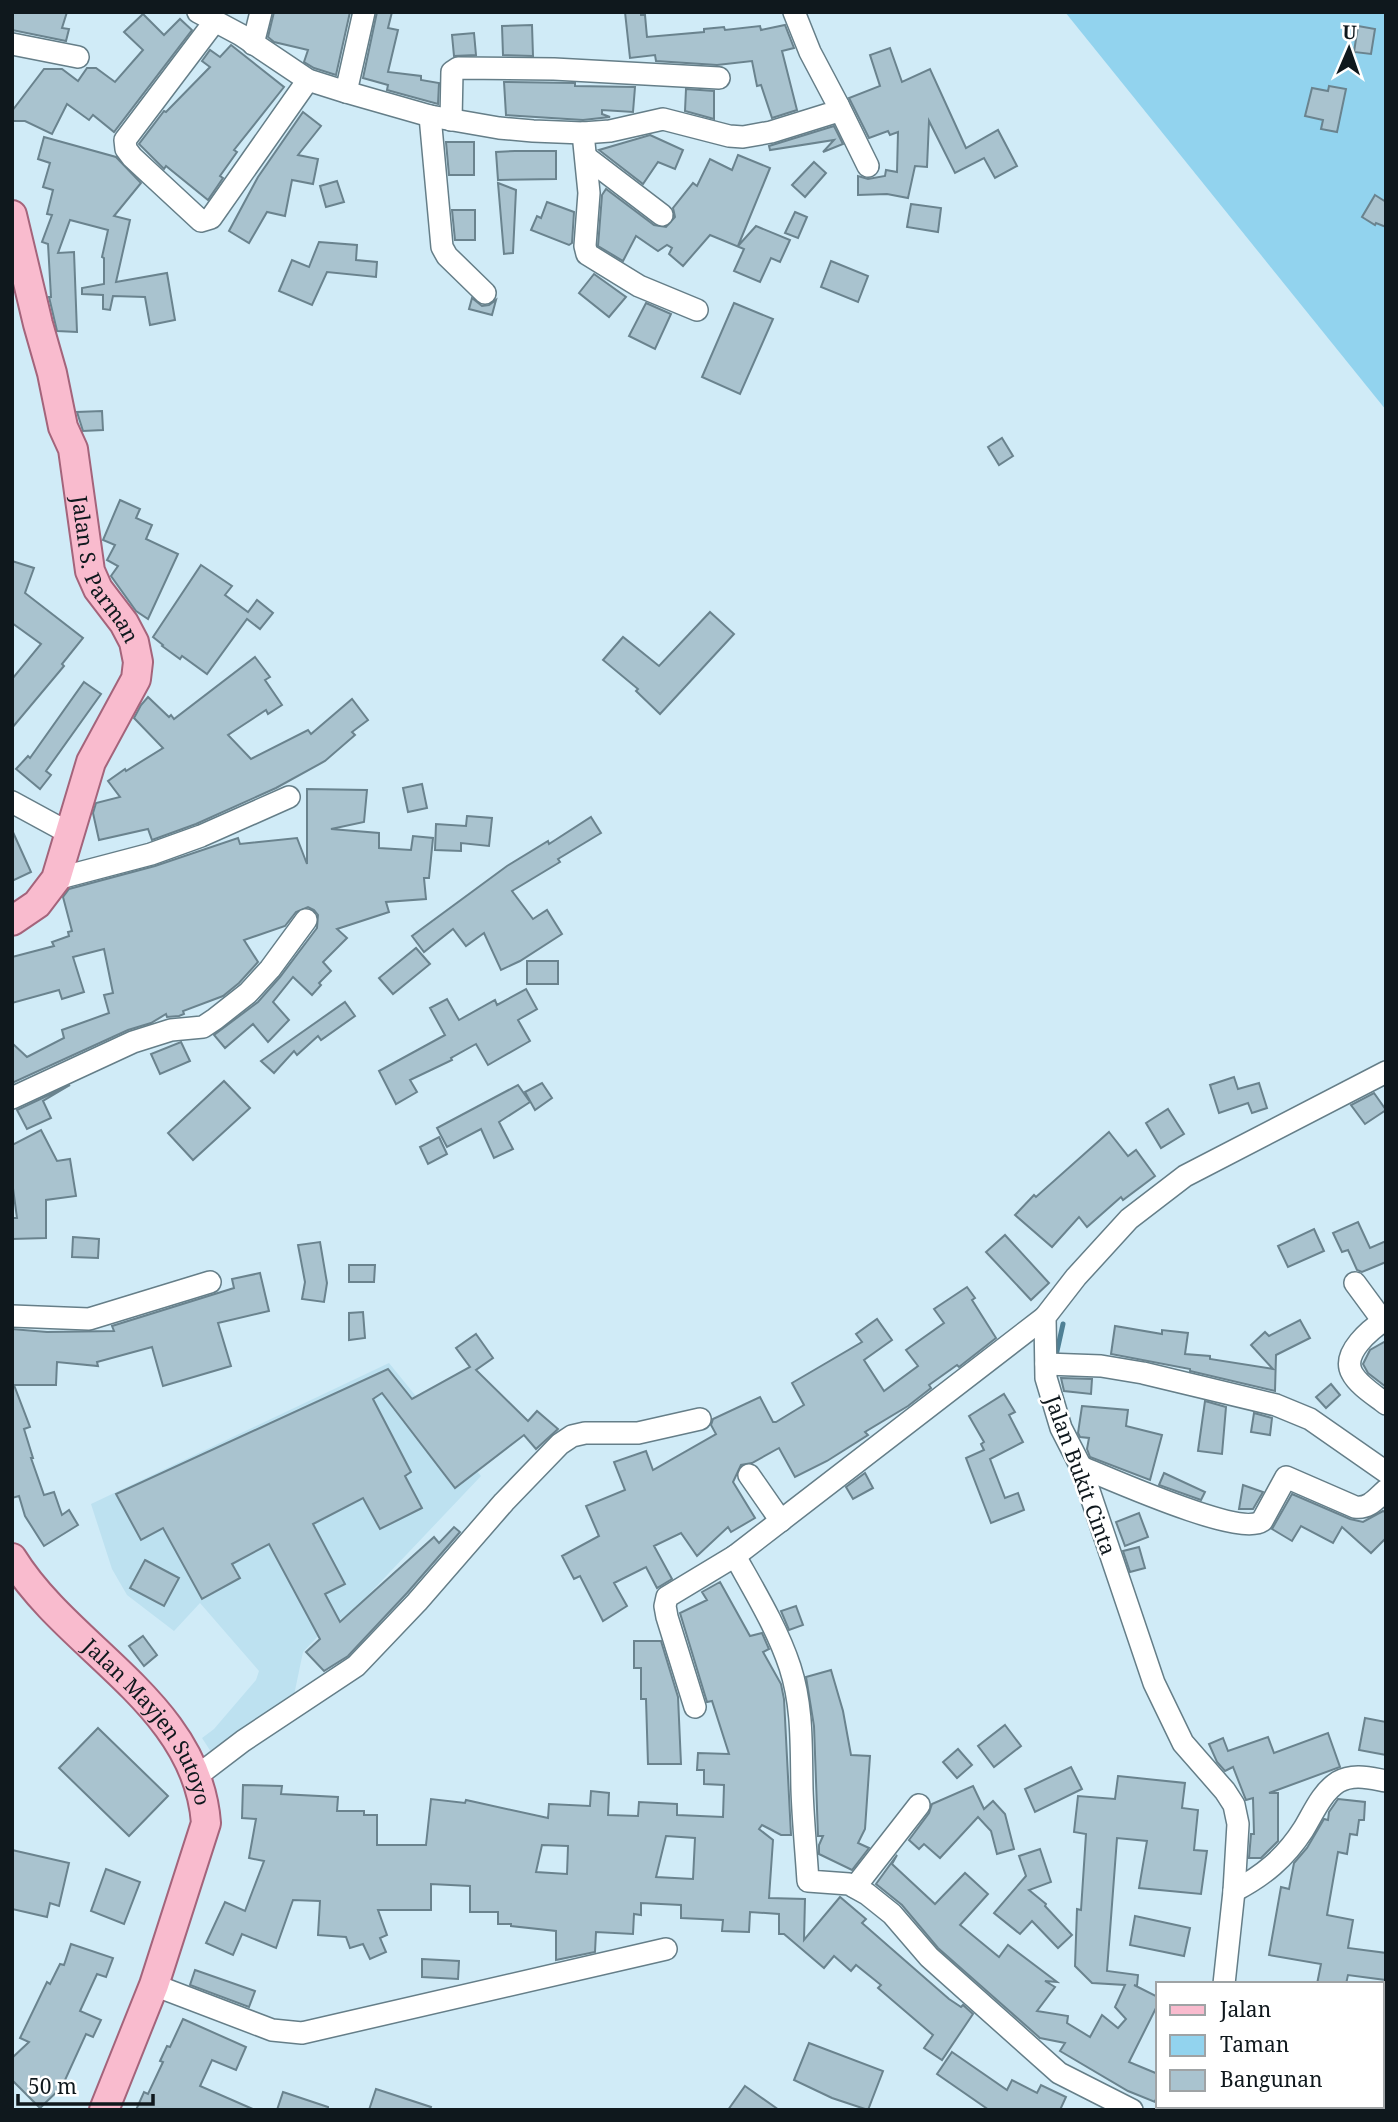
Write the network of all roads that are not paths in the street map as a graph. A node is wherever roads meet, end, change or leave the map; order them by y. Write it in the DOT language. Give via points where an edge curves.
graph roads {
  1 [pos="261,12"];
  2 [pos="364,12"];
  3 [pos="794,12"];
  4 [pos="207,17"];
  5 [pos="12,44"];
  6 [pos="253,44"];
  7 [pos="78,57"];
  8 [pos="719,78"];
  9 [pos="308,80"];
  10 [pos="346,92"];
  11 [pos="838,105"];
  12 [pos="440,118"];
  13 [pos="583,133"];
  14 [pos="586,157"];
  15 [pos="868,166"];
  16 [pos="12,215"];
  17 [pos="662,215"];
  18 [pos="485,293"];
  19 [pos="697,310"];
  20 [pos="289,797"];
  21 [pos="12,802"];
  22 [pos="69,833"];
  23 [pos="56,879"];
  24 [pos="306,920"];
  25 [pos="12,921"];
  26 [pos="1381,1078"];
  27 [pos="12,1098"];
  28 [pos="210,1282"];
  29 [pos="1355,1283"];
  30 [pos="12,1316"];
  31 [pos="1045,1317"];
  32 [pos="1384,1320"];
  33 [pos="1046,1364"];
  34 [pos="1386,1404"];
  35 [pos="700,1419"];
  36 [pos="1081,1467"];
  37 [pos="1386,1472"];
  38 [pos="749,1475"];
  39 [pos="1386,1490"];
  40 [pos="781,1521"];
  41 [pos="735,1556"];
  42 [pos="12,1558"];
  43 [pos="695,1707"];
  44 [pos="197,1776"];
  45 [pos="1386,1781"];
  46 [pos="919,1805"];
  47 [pos="855,1886"];
  48 [pos="1234,1891"];
  49 [pos="666,1949"];
  50 [pos="1224,1982"];
  51 [pos="154,1985"];
  52 [pos="104,2110"];
  53 [pos="1132,2110"];
  1 -- 6 [label="street"];
  2 -- 10 [label="street"];
  3 -- 11 [label="street"];
  4 -- 6 [label="street"];
  4 -- 9 [label="street" via="125,140 132,157 201,221 211,218"];
  5 -- 7 [label="street"];
  6 -- 9 [label="street"];
  8 -- 12 [label="street" via="458,68 452,72"];
  9 -- 10 [label="street"];
  10 -- 12 [label="street"];
  11 -- 13 [label="street" via="832,113 743,137 663,119"];
  11 -- 15 [label="street"];
  12 -- 13 [label="street" via="499,128"];
  12 -- 18 [label="street" via="442,247"];
  13 -- 14 [label="street"];
  14 -- 17 [label="street"];
  14 -- 19 [label="street" via="585,246 589,257 639,286"];
  16 -- 22 [label="main road, Jalan S. Parman" via="63,427 58,449 71,563 119,640 125,659 118,709 91,762"];
  20 -- 23 [label="street" via="151,854"];
  21 -- 22 [label="street"];
  22 -- 23 [label="main road, Jalan S. Parman"];
  23 -- 25 [label="main road, Jalan S. Parman" via="37,904"];
  24 -- 27 [label="street" via="248,993 203,1027 171,1030 133,1042"];
  26 -- 31 [label="street" via="1185,1176 1129,1219"];
  28 -- 30 [label="street" via="89,1319"];
  29 -- 32 [label="street"];
  31 -- 33 [label="street, Jalan Bukit Cinta"];
  31 -- 40 [label="street"];
  32 -- 34 [label="street" via="1355,1348 1349,1363 1352,1375"];
  33 -- 36 [label="street, Jalan Bukit Cinta" via="1061,1428"];
  33 -- 37 [label="street" via="1143,1373 1276,1405 1310,1419"];
  35 -- 44 [label="street" via="638,1433 585,1433 560,1444 356,1667"];
  36 -- 39 [label="street" via="1195,1513 1255,1526 1286,1477 1355,1507 1370,1505"];
  36 -- 48 [label="street, Jalan Bukit Cinta" via="1154,1683 1183,1743 1234,1805 1238,1824"];
  38 -- 40 [label="street"];
  40 -- 41 [label="street"];
  41 -- 43 [label="street" via="666,1599 667,1617"];
  41 -- 47 [label="street" via="771,1620 795,1687 802,1721 808,1881"];
  42 -- 44 [label="main road, Jalan Mayjen Sutoyo" via="44,1598 154,1709"];
  44 -- 51 [label="main road, Jalan Mayjen Sutoyo" via="206,1823"];
  45 -- 48 [label="street" via="1353,1777 1338,1782 1282,1857 1263,1875"];
  46 -- 47 [label="street"];
  47 -- 53 [label="street" via="892,1914 929,1957 1059,2073"];
  48 -- 50 [label="street, Jalan Bukit Cinta"];
  49 -- 51 [label="street" via="302,2033 272,2030"];
  51 -- 52 [label="main road, Jalan Mayjen Sutoyo"];
}
